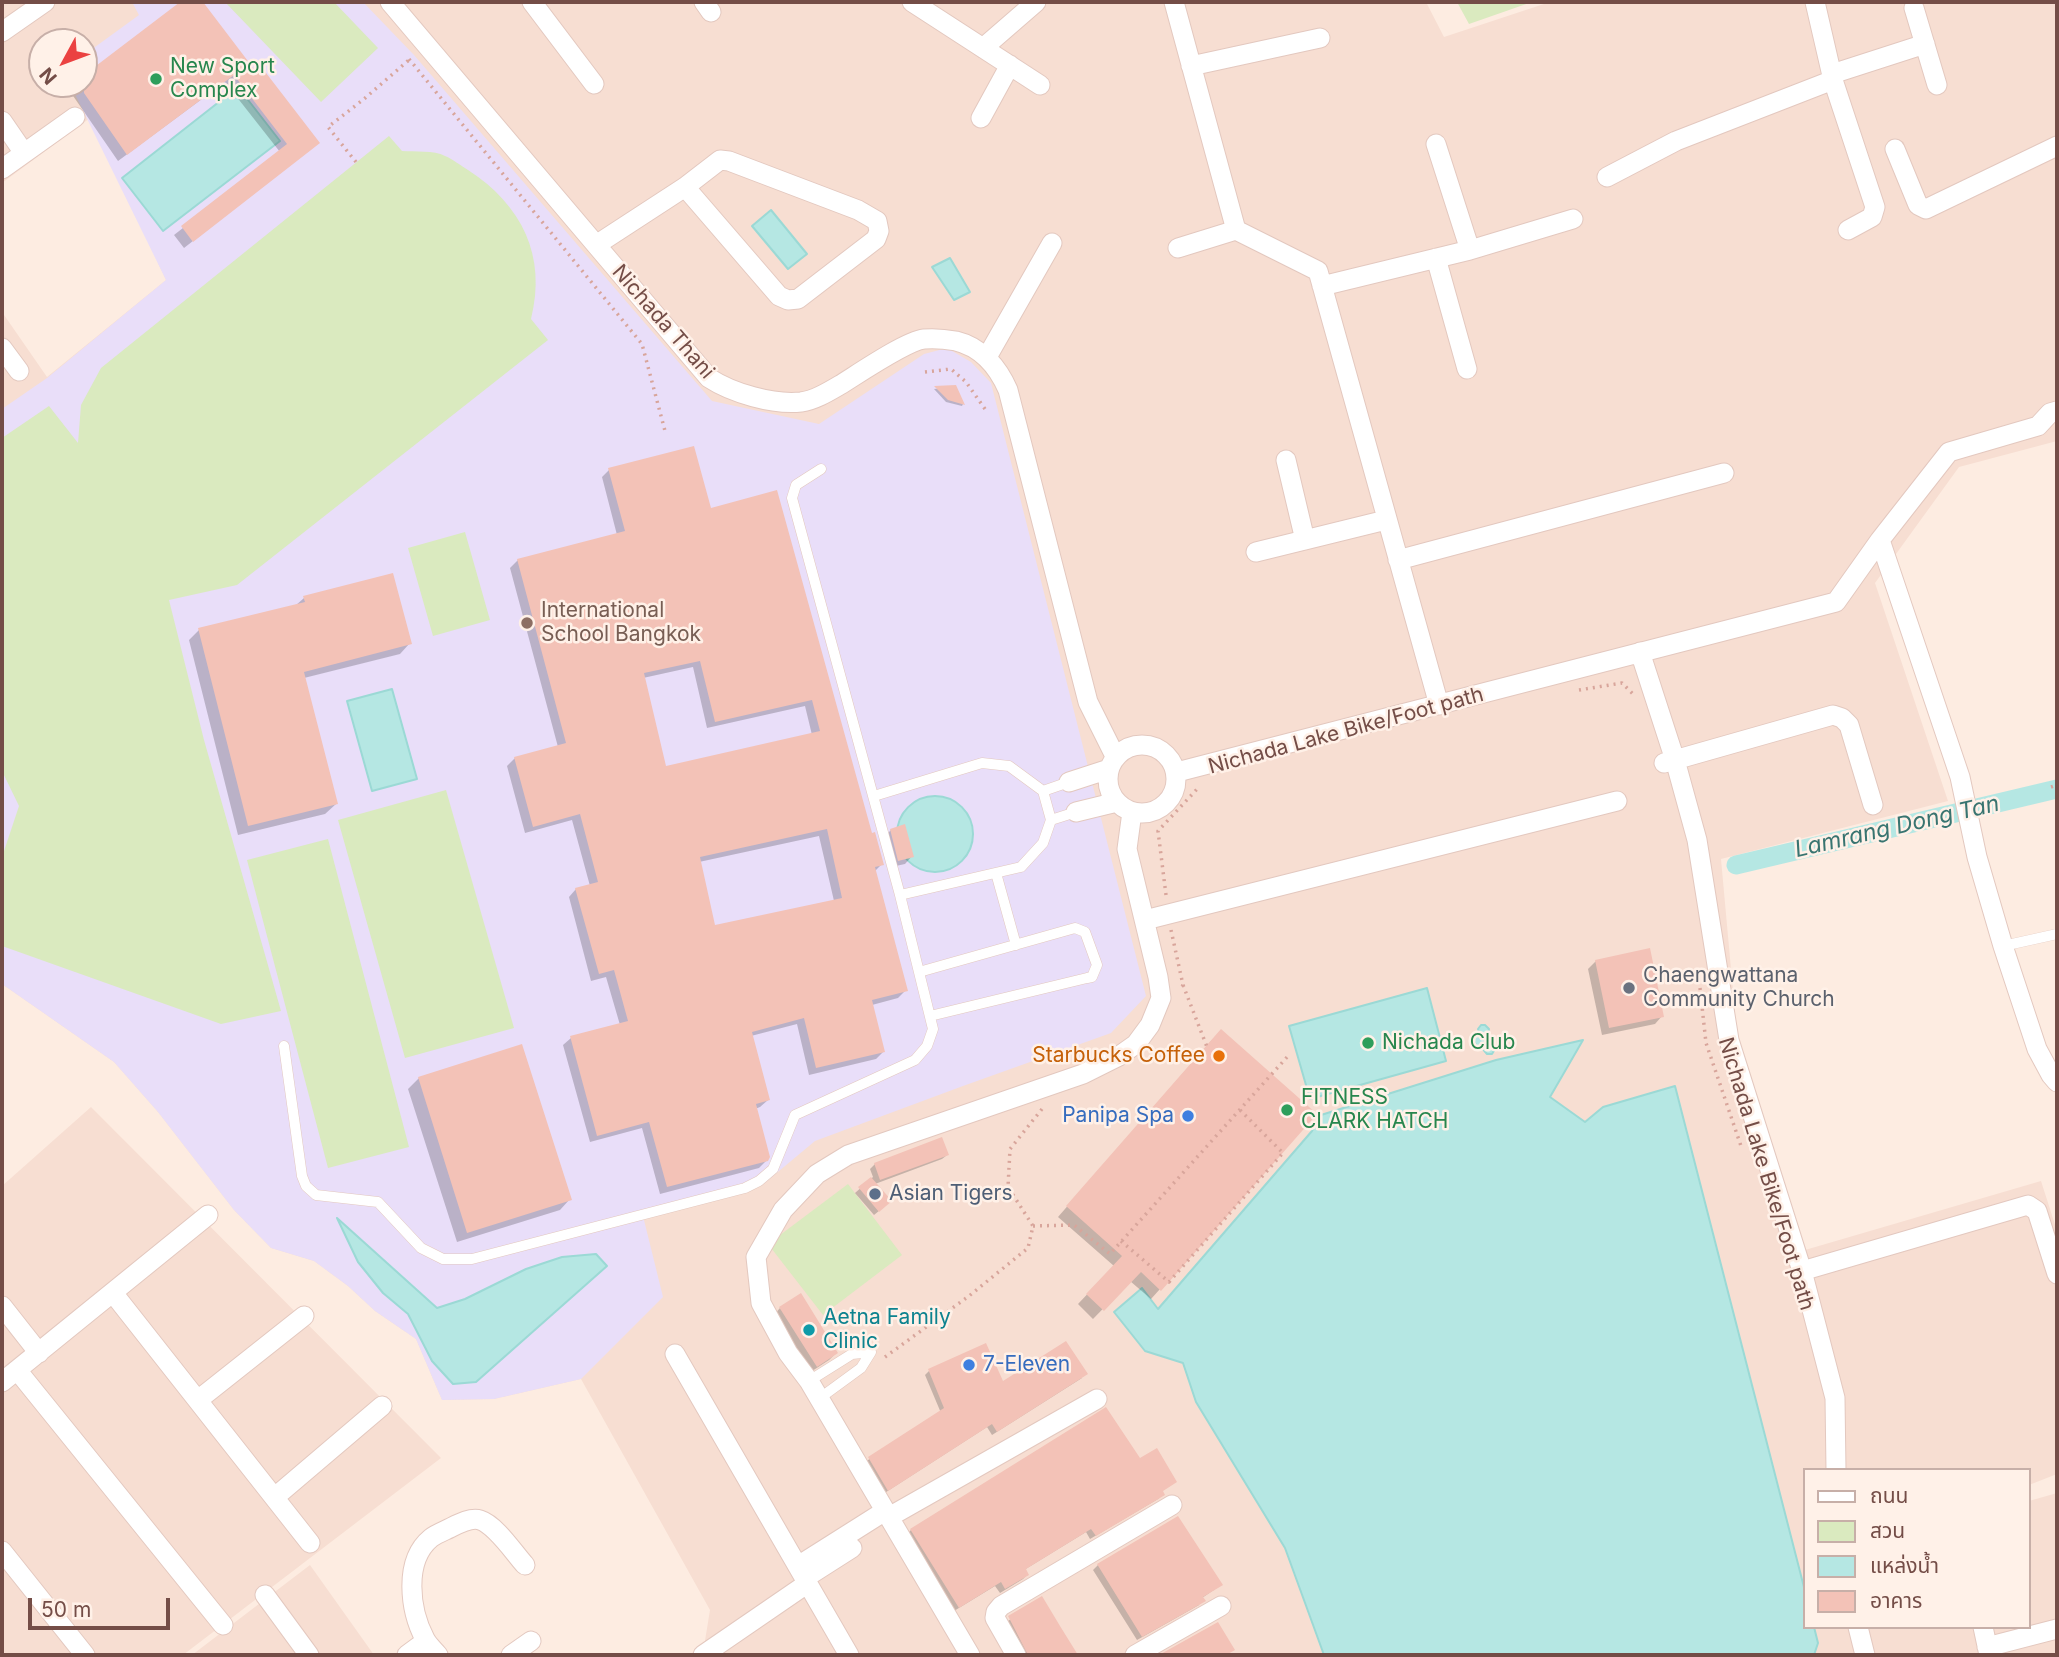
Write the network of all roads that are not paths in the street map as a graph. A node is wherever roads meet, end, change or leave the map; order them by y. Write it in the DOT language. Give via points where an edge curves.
graph roads {
  1 [pos="45,2"];
  2 [pos="390,2"];
  3 [pos="532,2"];
  4 [pos="912,2"];
  5 [pos="1036,2"];
  6 [pos="1174,2"];
  7 [pos="1815,2"];
  8 [pos="1914,8"];
  9 [pos="2,32"];
  10 [pos="1320,38"];
  11 [pos="1924,44"];
  12 [pos="983,48"];
  13 [pos="1010,65"];
  14 [pos="1191,66"];
  15 [pos="1832,77"];
  16 [pos="593,83"];
  17 [pos="1040,85"];
  18 [pos="1937,85"];
  19 [pos="75,117"];
  20 [pos="981,118"];
  21 [pos="2,121"];
  22 [pos="1436,144"];
  23 [pos="2057,146"];
  24 [pos="1895,149"];
  25 [pos="24,153"];
  26 [pos="2,169"];
  27 [pos="1606,177"];
  28 [pos="685,187"];
  29 [pos="1573,219"];
  30 [pos="1236,230"];
  31 [pos="1848,230"];
  32 [pos="1052,243"];
  33 [pos="596,245"];
  34 [pos="1178,248"];
  35 [pos="1470,250"];
  36 [pos="1436,258"];
  37 [pos="1322,286"];
  38 [pos="2,348"];
  39 [pos="987,357"];
  40 [pos="1467,369"];
  41 [pos="19,372"];
  42 [pos="2057,411"];
  43 [pos="2038,426"];
  44 [pos="2057,431"];
  45 [pos="1286,460"];
  46 [pos="821,468"];
  47 [pos="1724,473"];
  48 [pos="1386,520"];
  49 [pos="1306,540"];
  50 [pos="1880,540"];
  51 [pos="1256,552"];
  52 [pos="1398,560"];
  53 [pos="1640,652"];
  54 [pos="1439,705"];
  55 [pos="1112,762"];
  56 [pos="1670,762"];
  57 [pos="1177,772"];
  58 [pos="1069,782"];
  59 [pos="1043,791"];
  60 [pos="874,796"];
  61 [pos="1617,801"];
  62 [pos="1873,805"];
  63 [pos="1124,807"];
  64 [pos="1076,812"];
  65 [pos="1051,820"];
  66 [pos="996,873"];
  67 [pos="900,895"];
  68 [pos="1144,920"];
  69 [pos="2057,934"];
  70 [pos="1016,945"];
  71 [pos="2004,946"];
  72 [pos="919,972"];
  73 [pos="930,1016"];
  74 [pos="284,1046"];
  75 [pos="2057,1082"];
  76 [pos="208,1216"];
  77 [pos="1802,1272"];
  78 [pos="2057,1274"];
  79 [pos="113,1293"];
  80 [pos="2,1306"];
  81 [pos="304,1315"];
  82 [pos="39,1353"];
  83 [pos="675,1354"];
  84 [pos="9,1376"];
  85 [pos="810,1381"];
  86 [pos="820,1398"];
  87 [pos="1097,1399"];
  88 [pos="198,1400"];
  89 [pos="382,1406"];
  90 [pos="1836,1468"];
  91 [pos="275,1497"];
  92 [pos="1172,1505"];
  93 [pos="888,1517"];
  94 [pos="310,1543"];
  95 [pos="2,1551"];
  96 [pos="525,1565"];
  97 [pos="803,1576"];
  98 [pos="265,1595"];
  99 [pos="1221,1606"];
  100 [pos="223,1625"];
  101 [pos="1858,1629"];
  102 [pos="2057,1629"];
  103 [pos="531,1641"];
  104 [pos="1986,1643"];
  105 [pos="432,1648"];
  106 [pos="85,1655"];
  107 [pos="309,1655"];
  108 [pos="407,1655"];
  109 [pos="511,1655"];
  110 [pos="703,1655"];
  111 [pos="849,1655"];
  112 [pos="970,1655"];
  113 [pos="1016,1655"];
  114 [pos="1135,1655"];
  115 [pos="1865,1655"];
  1 -- 9 [label="street"];
  2 -- 33 [label="street, Nichada Thani"];
  3 -- 16 [label="street"];
  4 -- 12 [label="street"];
  5 -- 12 [label="street"];
  6 -- 14 [label="street"];
  7 -- 15 [label="street"];
  8 -- 11 [label="street"];
  10 -- 14 [label="street"];
  11 -- 15 [label="street"];
  11 -- 18 [label="street"];
  12 -- 13 [label="street"];
  13 -- 17 [label="street"];
  13 -- 20 [label="street"];
  14 -- 30 [label="street"];
  15 -- 27 [label="street" via="1676,141"];
  15 -- 31 [label="street" via="1875,207 1872,217"];
  19 -- 25 [label="street"];
  21 -- 25 [label="street"];
  22 -- 35 [label="street"];
  23 -- 24 [label="street" via="1926,209 1918,205"];
  25 -- 26 [label="street"];
  28 -- 28 [label="street" via="713,164 729,160 858,210 877,221 879,231 876,239 798,299 788,300 779,296"];
  28 -- 33 [label="street"];
  29 -- 35 [label="street"];
  30 -- 34 [label="street"];
  30 -- 37 [label="street" via="1318,271"];
  32 -- 39 [label="street"];
  33 -- 39 [label="street, Nichada Thani" via="709,378 743,394 802,402 921,339 966,344"];
  35 -- 36 [label="street"];
  36 -- 37 [label="street"];
  36 -- 40 [label="street"];
  37 -- 48 [label="street"];
  38 -- 41 [label="street"];
  39 -- 55 [label="street, Nichada Thani" via="1001,372 1008,390 1088,702"];
  42 -- 43 [label="street"];
  43 -- 44 [label="street"];
  43 -- 50 [label="street" via="1949,452"];
  45 -- 49 [label="street"];
  46 -- 60 [label="lane" via="796,485 792,498"];
  47 -- 52 [label="street"];
  48 -- 49 [label="street"];
  48 -- 52 [label="street"];
  49 -- 51 [label="street"];
  50 -- 53 [label="street" via="1836,602"];
  50 -- 71 [label="street" via="1960,777 1977,857"];
  52 -- 54 [label="street"];
  53 -- 54 [label="street"];
  53 -- 56 [label="street"];
  54 -- 57 [label="street"];
  55 -- 57 [label="street" via="1131,745 1145,743 1161,749"];
  55 -- 58 [label="street"];
  55 -- 63 [label="street" via="1108,785"];
  56 -- 62 [label="street" via="1833,715 1850,725"];
  56 -- 77 [label="street" via="1697,840 1729,1040"];
  57 -- 63 [label="street" via="1177,787 1165,806 1149,813"];
  58 -- 59 [label="lane"];
  59 -- 60 [label="lane" via="1009,766 982,763"];
  59 -- 65 [label="lane"];
  60 -- 67 [label="lane"];
  61 -- 68 [label="street"];
  63 -- 64 [label="street"];
  63 -- 68 [label="street"];
  64 -- 65 [label="lane"];
  65 -- 66 [label="lane" via="1043,842 1021,867"];
  66 -- 67 [label="lane"];
  66 -- 70 [label="lane"];
  67 -- 72 [label="lane"];
  68 -- 85 [label="street" via="1161,998 1136,1044 1083,1074 848,1155 817,1174 783,1210 756,1257 761,1303 788,1353"];
  69 -- 71 [label="lane"];
  70 -- 72 [label="lane"];
  70 -- 73 [label="lane" via="1081,929 1097,965 1087,978"];
  71 -- 75 [label="street" via="2037,1049"];
  72 -- 73 [label="lane"];
  73 -- 74 [label="lane" via="933,1029 915,1060 795,1115 773,1169 759,1181 472,1259 443,1259 421,1248 378,1202 316,1195 306,1186"];
  76 -- 79 [label="street"];
  77 -- 78 [label="street" via="2028,1205 2037,1211"];
  77 -- 90 [label="street" via="1835,1398"];
  79 -- 82 [label="street"];
  79 -- 88 [label="street"];
  80 -- 82 [label="street"];
  81 -- 88 [label="street"];
  82 -- 84 [label="street"];
  83 -- 97 [label="street"];
  84 -- 100 [label="street"];
  85 -- 86 [label="street"];
  85 -- 86 [label="lane" via="852,1354 871,1352 861,1368"];
  86 -- 93 [label="street"];
  87 -- 93 [label="street"];
  88 -- 91 [label="street"];
  89 -- 91 [label="street"];
  91 -- 94 [label="street"];
  92 -- 113 [label="street" via="1001,1606 995,1618"];
  93 -- 97 [label="street"];
  93 -- 112 [label="street"];
  95 -- 106 [label="street"];
  96 -- 105 [label="street" via="483,1520 475,1518 431,1538 414,1566 412,1599"];
  97 -- 110 [label="street"];
  97 -- 111 [label="street"];
  98 -- 107 [label="street"];
  99 -- 114 [label="street"];
  101 -- 115 [label="street"];
  102 -- 104 [label="street"];
  103 -- 109 [label="street"];
  105 -- 108 [label="street"];
}
